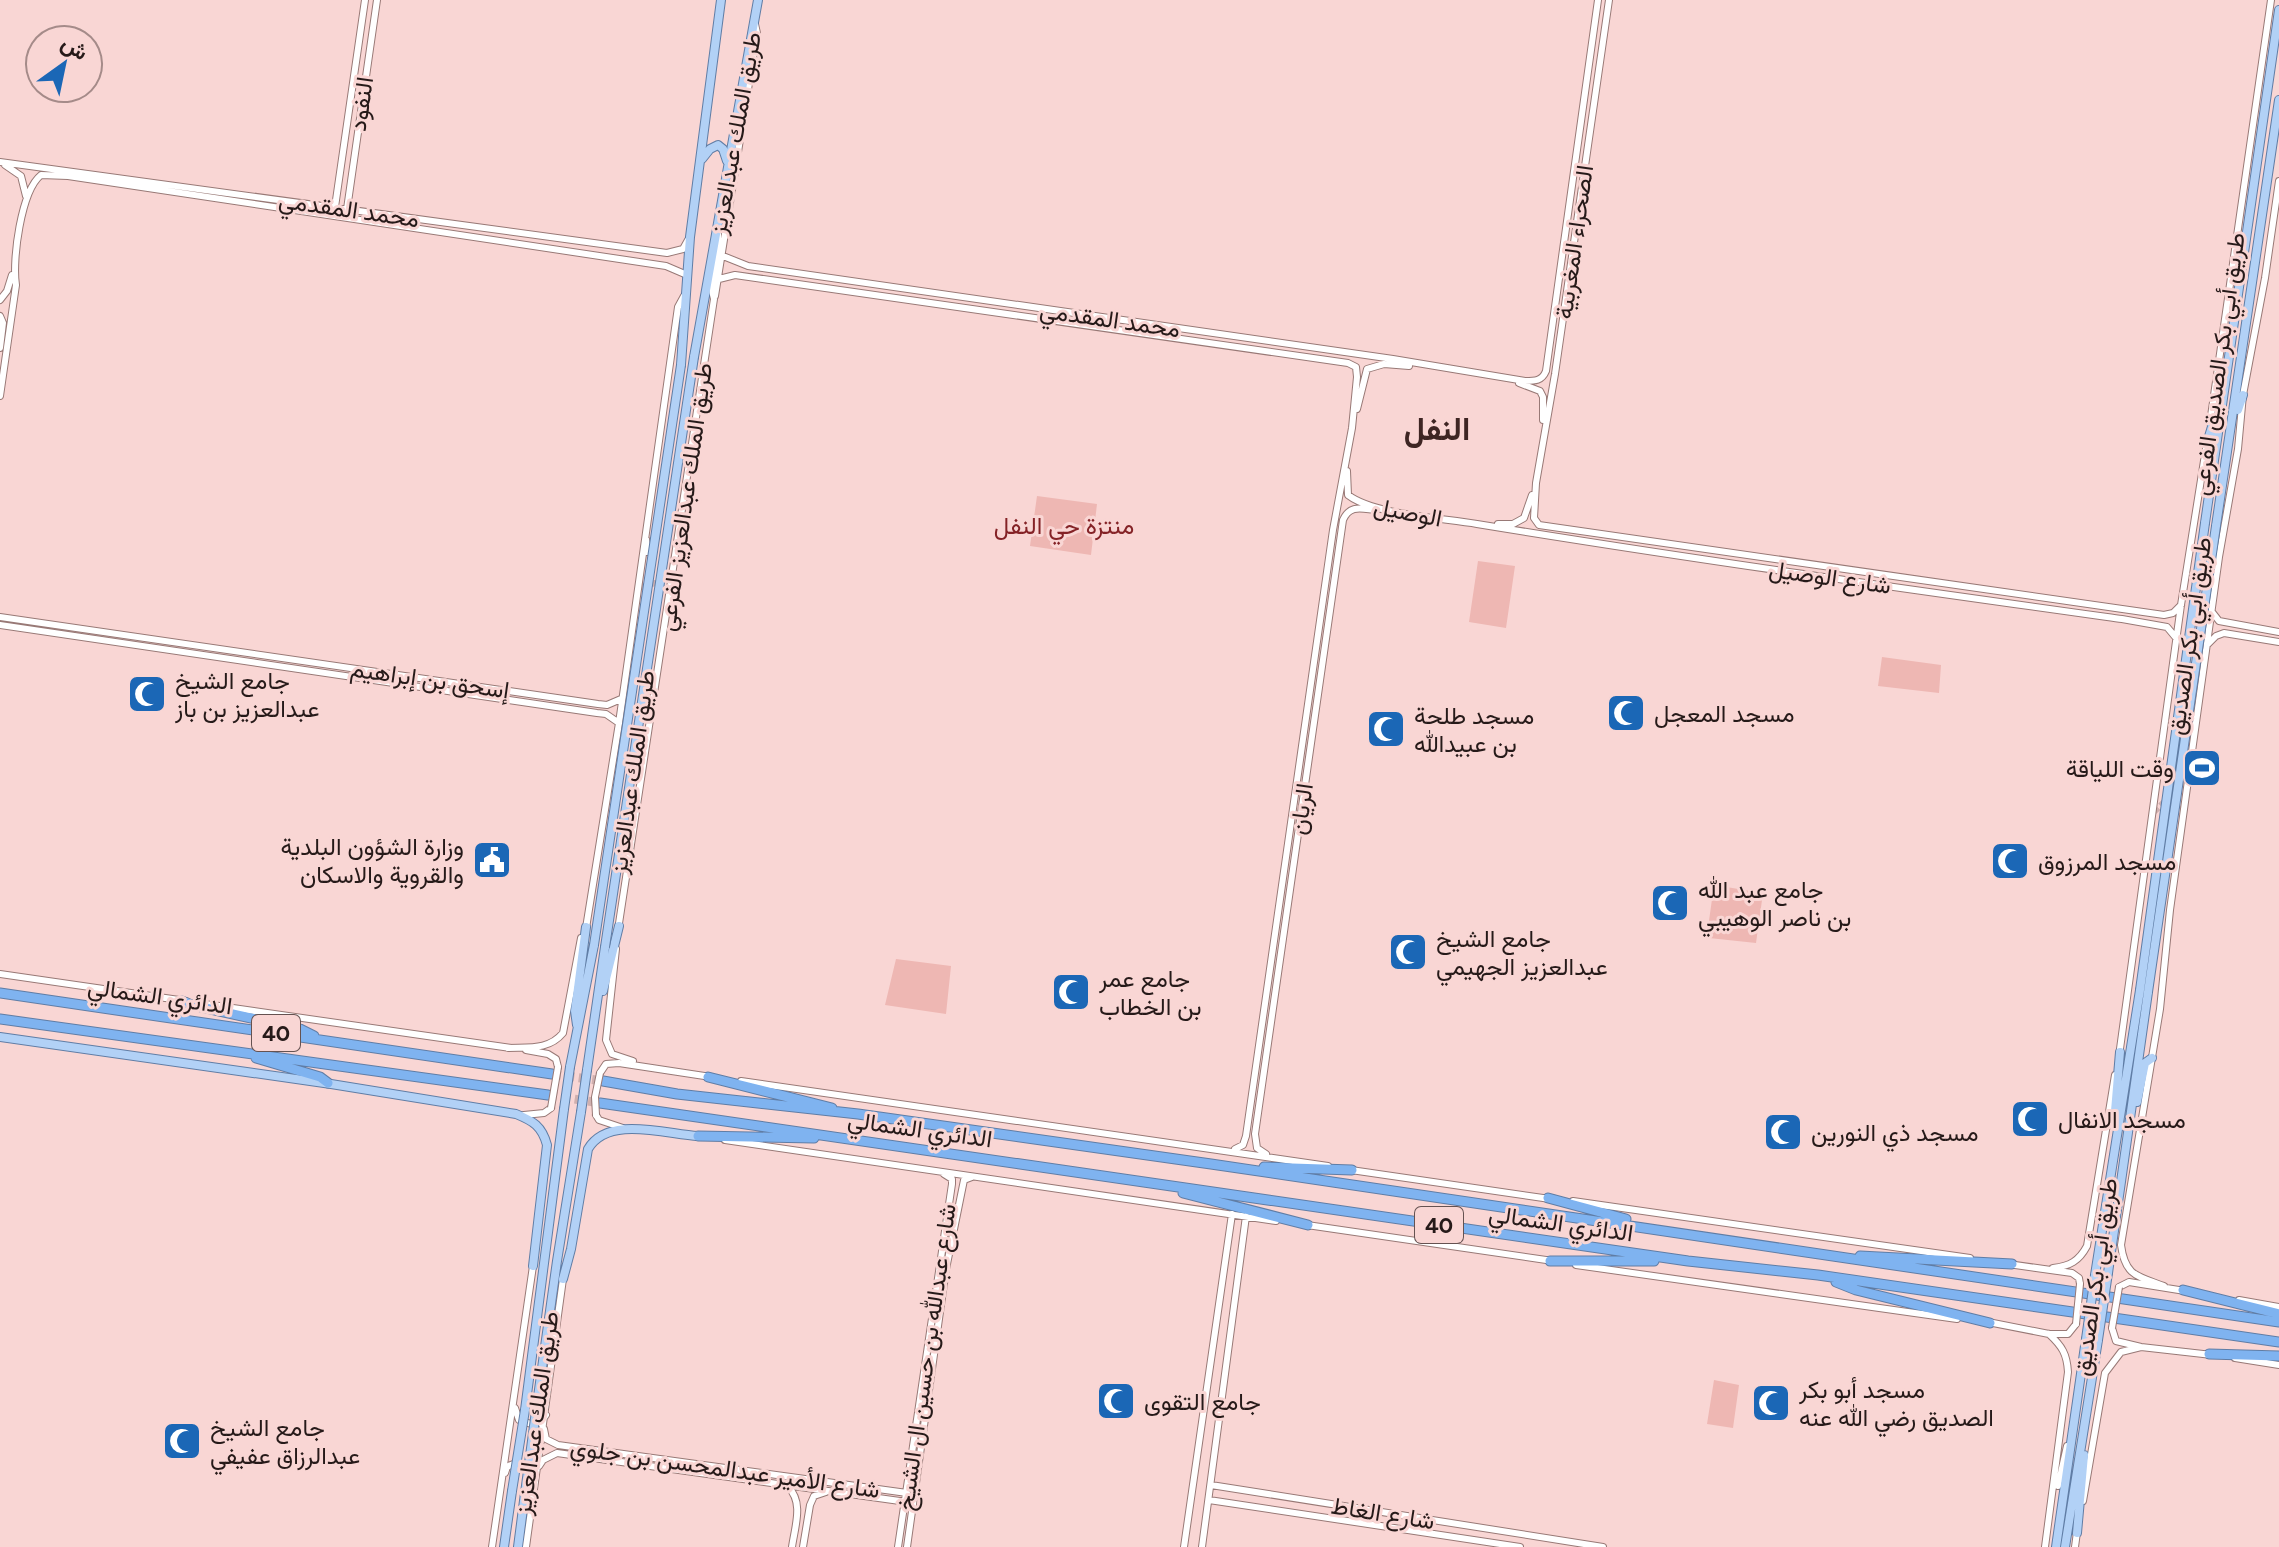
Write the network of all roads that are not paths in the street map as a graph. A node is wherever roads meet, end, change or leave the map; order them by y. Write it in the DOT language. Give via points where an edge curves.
graph roads {
  1 [pos="365,0"];
  2 [pos="377,0"];
  3 [pos="721,0"];
  4 [pos="758,0"];
  5 [pos="1598,0"];
  6 [pos="1609,0"];
  7 [pos="2271,0"];
  8 [pos="2279,10"];
  9 [pos="755,24"];
  10 [pos="2279,100"];
  11 [pos="701,160"];
  12 [pos="0,162"];
  13 [pos="728,166"];
  14 [pos="1572,181"];
  15 [pos="2279,181"];
  16 [pos="1582,183"];
  17 [pos="203,189"];
  18 [pos="1570,192"];
  19 [pos="1581,193"];
  20 [pos="202,198"];
  21 [pos="26,200"];
  22 [pos="335,207"];
  23 [pos="347,209"];
  24 [pos="413,218"];
  25 [pos="717,223"];
  26 [pos="412,229"];
  27 [pos="690,237"];
  28 [pos="658,252"];
  29 [pos="723,256"];
  30 [pos="656,265"];
  31 [pos="748,266"];
  32 [pos="13,270"];
  33 [pos="687,275"];
  34 [pos="745,276"];
  35 [pos="719,279"];
  36 [pos="686,293"];
  37 [pos="714,299"];
  38 [pos="0,300"];
  39 [pos="1017,306"];
  40 [pos="1015,315"];
  41 [pos="2,319"];
  42 [pos="1266,347"];
  43 [pos="0,348"];
  44 [pos="1430,367"];
  45 [pos="1498,377"];
  46 [pos="1541,379"];
  47 [pos="2243,395"];
  48 [pos="0,396"];
  49 [pos="2222,398"];
  50 [pos="1352,428"];
  51 [pos="2231,434"];
  52 [pos="2207,443"];
  53 [pos="1542,444"];
  54 [pos="1346,459"];
  55 [pos="1536,483"];
  56 [pos="1348,486"];
  57 [pos="1405,513"];
  58 [pos="1479,524"];
  59 [pos="646,532"];
  60 [pos="677,547"];
  61 [pos="648,552"];
  62 [pos="1733,553"];
  63 [pos="670,558"];
  64 [pos="1732,563"];
  65 [pos="641,587"];
  66 [pos="666,589"];
  67 [pos="635,594"];
  68 [pos="669,603"];
  69 [pos="2181,605"];
  70 [pos="2211,611"];
  71 [pos="2164,615"];
  72 [pos="0,617"];
  73 [pos="2225,623"];
  74 [pos="0,625"];
  75 [pos="2162,626"];
  76 [pos="2279,632"];
  77 [pos="2224,633"];
  78 [pos="2177,639"];
  79 [pos="2279,642"];
  80 [pos="2207,645"];
  81 [pos="268,656"];
  82 [pos="268,664"];
  83 [pos="1313,674"];
  84 [pos="1322,676"];
  85 [pos="621,699"];
  86 [pos="598,704"];
  87 [pos="597,713"];
  88 [pos="619,723"];
  89 [pos="619,926"];
  90 [pos="586,927"];
  91 [pos="0,974"];
  92 [pos="2144,991"];
  93 [pos="0,993"];
  94 [pos="182,1001"];
  95 [pos="1,1019"];
  96 [pos="577,1025"];
  97 [pos="593,1030"];
  98 [pos="0,1037"];
  99 [pos="320,1040"];
  100 [pos="508,1048"];
  101 [pos="235,1050"];
  102 [pos="2120,1052"];
  103 [pos="2152,1058"];
  104 [pos="659,1069"];
  105 [pos="555,1071"];
  106 [pos="602,1077"];
  107 [pos="708,1077"];
  108 [pos="328,1083"];
  109 [pos="548,1095"];
  110 [pos="600,1103"];
  111 [pos="516,1114"];
  112 [pos="858,1114"];
  113 [pos="623,1128"];
  114 [pos="2128,1133"];
  115 [pos="698,1136"];
  116 [pos="1246,1138"];
  117 [pos="856,1139"];
  118 [pos="1255,1139"];
  119 [pos="1227,1151"];
  120 [pos="2113,1151"];
  121 [pos="1273,1157"];
  122 [pos="1211,1164"];
  123 [pos="1352,1170"];
  124 [pos="941,1172"];
  125 [pos="976,1177"];
  126 [pos="1137,1182"];
  127 [pos="552,1189"];
  128 [pos="951,1191"];
  129 [pos="960,1194"];
  130 [pos="1548,1198"];
  131 [pos="567,1209"];
  132 [pos="1232,1214"];
  133 [pos="1246,1216"];
  134 [pos="1308,1225"];
  135 [pos="1672,1231"];
  136 [pos="1817,1255"];
  137 [pos="1550,1261"];
  138 [pos="1688,1261"];
  139 [pos="2012,1264"];
  140 [pos="533,1266"];
  141 [pos="2046,1269"];
  142 [pos="1818,1275"];
  143 [pos="563,1279"];
  144 [pos="2164,1286"];
  145 [pos="2183,1290"];
  146 [pos="2279,1307"];
  147 [pos="2279,1314"];
  148 [pos="2279,1322"];
  149 [pos="1990,1323"];
  150 [pos="2049,1334"];
  151 [pos="2279,1342"];
  152 [pos="2141,1347"];
  153 [pos="2209,1354"];
  154 [pos="2279,1356"];
  155 [pos="2279,1365"];
  156 [pos="515,1400"];
  157 [pos="548,1405"];
  158 [pos="2086,1416"];
  159 [pos="2075,1420"];
  160 [pos="544,1429"];
  161 [pos="558,1445"];
  162 [pos="557,1453"];
  163 [pos="539,1466"];
  164 [pos="1211,1485"];
  165 [pos="788,1487"];
  166 [pos="827,1492"];
  167 [pos="906,1493"];
  168 [pos="915,1494"];
  169 [pos="1209,1500"];
  170 [pos="498,1501"];
  171 [pos="534,1502"];
  172 [pos="905,1502"];
  173 [pos="913,1503"];
  174 [pos="798,1504"];
  175 [pos="810,1505"];
  176 [pos="2050,1514"];
  177 [pos="2077,1533"];
  178 [pos="492,1547"];
  179 [pos="504,1547"];
  180 [pos="518,1547"];
  181 [pos="526,1547"];
  182 [pos="792,1547"];
  183 [pos="803,1547"];
  184 [pos="898,1547"];
  185 [pos="907,1547"];
  186 [pos="1184,1547"];
  187 [pos="1202,1547"];
  188 [pos="1520,1547"];
  189 [pos="1603,1547"];
  190 [pos="2045,1547"];
  191 [pos="2056,1547"];
  192 [pos="2065,1547"];
  193 [pos="2075,1547"];
  1 -- 22 [label="street, النفود"];
  2 -- 23 [label="street, النفود"];
  3 -- 11 [label="main road, طريق الملك عبدالعزيز"];
  4 -- 9 [label="main road, طريق الملك عبدالعزيز"];
  5 -- 14 [label="street, الصحراء المغربية"];
  6 -- 16 [label="street, الصحراء المغربية"];
  7 -- 52 [label="street, طريق أبي بكر الصديق الفرعي"];
  8 -- 49 [label="main road, طريق أبي بكر الصديق"];
  9 -- 13 [label="main road, طريق الملك عبدالعزيز"];
  9 -- 29 [label="street"];
  10 -- 51 [label="main road, طريق أبي بكر الصديق"];
  11 -- 13 [label="main road" via="712,146 720,146"];
  11 -- 27 [label="main road, طريق الملك عبدالعزيز"];
  12 -- 17 [label="street, محمد المقدمي"];
  12 -- 21 [label="street" via="21,176"];
  13 -- 25 [label="main road, طريق الملك عبدالعزيز"];
  14 -- 16 [label="street"];
  14 -- 18 [label="street, الصحراء المغربية"];
  15 -- 47 [label="street, طريق أبي بكر الصديق الفرعي"];
  16 -- 19 [label="street, الصحراء المغربية"];
  17 -- 20 [label="street"];
  17 -- 22 [label="street, محمد المقدمي"];
  18 -- 19 [label="street"];
  18 -- 46 [label="street, الصحراء المغربية"];
  19 -- 53 [label="street, الصحراء المغربية"];
  20 -- 21 [label="street, محمد المقدمي" via="50,174 37,178"];
  20 -- 26 [label="street, محمد المقدمي"];
  21 -- 32 [label="street"];
  22 -- 23 [label="street, محمد المقدمي"];
  23 -- 24 [label="street, محمد المقدمي"];
  24 -- 26 [label="street"];
  24 -- 28 [label="street, محمد المقدمي"];
  25 -- 37 [label="street, طريق الملك عبدالعزيز الفرعي"];
  25 -- 97 [label="main road, طريق الملك عبدالعزيز, bridge"];
  26 -- 30 [label="street, محمد المقدمي"];
  27 -- 28 [label="street" via="679,251"];
  27 -- 33 [label="main road, طريق الملك عبدالعزيز"];
  28 -- 30 [label="street"];
  29 -- 31 [label="street, محمد المقدمي"];
  29 -- 35 [label="street"];
  30 -- 33 [label="street, محمد المقدمي"];
  31 -- 34 [label="street"];
  31 -- 39 [label="street, محمد المقدمي"];
  32 -- 38 [label="street"];
  32 -- 48 [label="street" via="16,285"];
  33 -- 36 [label="main road, طريق الملك عبدالعزيز"];
  34 -- 35 [label="street, محمد المقدمي"];
  34 -- 40 [label="street, محمد المقدمي"];
  35 -- 37 [label="street"];
  36 -- 59 [label="street, طريق الملك عبدالعزيز الفرعي" via="678,307"];
  36 -- 96 [label="main road, طريق الملك عبدالعزيز, bridge" via="681,365 594,945"];
  37 -- 60 [label="street, طريق الملك عبدالعزيز الفرعي"];
  39 -- 40 [label="street"];
  39 -- 42 [label="street, محمد المقدمي"];
  40 -- 42 [label="street, محمد المقدمي"];
  41 -- 43 [label="street"];
  42 -- 44 [label="street, محمد المقدمي"];
  42 -- 50 [label="street, محمد المقدمي" via="1356,367"];
  44 -- 45 [label="street, محمد المقدمي"];
  44 -- 50 [label="street" via="1384,364 1367,369"];
  45 -- 46 [label="street, محمد المقدمي"];
  45 -- 53 [label="street, محمد المقدمي" via="1540,391"];
  47 -- 51 [label="main road"];
  47 -- 70 [label="street, طريق أبي بكر الصديق الفرعي"];
  49 -- 52 [label="main road"];
  49 -- 92 [label="main road, طريق أبي بكر الصديق, bridge"];
  50 -- 54 [label="street, الريان"];
  51 -- 92 [label="main road, طريق أبي بكر الصديق, bridge"];
  52 -- 69 [label="street, طريق أبي بكر الصديق الفرعي"];
  53 -- 55 [label="street, الصحراء المغربية"];
  54 -- 56 [label="street, الريان"];
  54 -- 83 [label="street, الريان"];
  55 -- 58 [label="street" via="1524,518 1513,524"];
  55 -- 62 [label="street, شارع الوصيل" via="1534,518 1539,525"];
  56 -- 57 [label="street, الوصيل" via="1348,495 1357,502"];
  57 -- 58 [label="street, الوصيل"];
  57 -- 84 [label="street, الريان" via="1353,508 1347,512"];
  58 -- 64 [label="street, شارع الوصيل"];
  59 -- 61 [label="street"];
  59 -- 67 [label="street, طريق الملك عبدالعزيز الفرعي"];
  60 -- 63 [label="street"];
  60 -- 68 [label="street, طريق الملك عبدالعزيز الفرعي"];
  62 -- 64 [label="street"];
  62 -- 71 [label="street, شارع الوصيل"];
  64 -- 75 [label="street, شارع الوصيل"];
  65 -- 67 [label="street"];
  66 -- 68 [label="street"];
  67 -- 85 [label="street, طريق الملك عبدالعزيز الفرعي"];
  68 -- 89 [label="street, طريق الملك عبدالعزيز الفرعي"];
  69 -- 71 [label="street"];
  69 -- 78 [label="street, طريق أبي بكر الصديق الفرعي"];
  70 -- 73 [label="street"];
  70 -- 80 [label="street, طريق أبي بكر الصديق الفرعي"];
  71 -- 75 [label="street"];
  72 -- 81 [label="street, إسحق بن إبراهيم"];
  73 -- 76 [label="street"];
  73 -- 77 [label="street"];
  74 -- 82 [label="street, إسحق بن إبراهيم"];
  75 -- 78 [label="street"];
  77 -- 79 [label="street"];
  77 -- 80 [label="street"];
  78 -- 102 [label="street, طريق أبي بكر الصديق الفرعي"];
  80 -- 103 [label="street, طريق أبي بكر الصديق الفرعي"];
  81 -- 82 [label="street"];
  81 -- 86 [label="street, إسحق بن إبراهيم"];
  82 -- 87 [label="street, إسحق بن إبراهيم"];
  83 -- 84 [label="street"];
  83 -- 116 [label="street, الريان"];
  84 -- 118 [label="street, الريان"];
  85 -- 86 [label="street, إسحق بن إبراهيم"];
  85 -- 88 [label="street, طريق الملك عبدالعزيز الفرعي"];
  86 -- 87 [label="street" via="604,708"];
  87 -- 88 [label="street, إسحق بن إبراهيم"];
  88 -- 90 [label="street, طريق الملك عبدالعزيز الفرعي"];
  89 -- 97 [label="main road"];
  89 -- 104 [label="street, طريق الملك عبدالعزيز الفرعي" via="606,1040 612,1054"];
  90 -- 96 [label="main road"];
  90 -- 100 [label="street, طريق الملك عبدالعزيز الفرعي" via="563,1033 548,1045"];
  91 -- 94 [label="street, الدائري الشمالي"];
  92 -- 114 [label="main road, طريق أبي بكر الصديق"];
  92 -- 120 [label="main road, طريق أبي بكر الصديق"];
  93 -- 99 [label="highway, الدائري الشمالي / 40"];
  94 -- 99 [label="highway" via="300,1029"];
  94 -- 100 [label="street, الدائري الشمالي"];
  95 -- 101 [label="highway, الدائري الشمالي / 40"];
  96 -- 127 [label="main road, طريق الملك عبدالعزيز, bridge"];
  97 -- 131 [label="main road, طريق الملك عبدالعزيز, bridge"];
  98 -- 108 [label="main road"];
  99 -- 105 [label="highway, الدائري الشمالي / 40"];
  100 -- 105 [label="street, الدائري الشمالي" via="548,1054 556,1059"];
  101 -- 108 [label="highway"];
  101 -- 109 [label="highway, الدائري الشمالي / 40"];
  102 -- 120 [label="main road"];
  102 -- 141 [label="street, طريق أبي بكر الصديق الفرعي" via="2087,1246 2069,1266"];
  103 -- 114 [label="main road" via="2145,1063"];
  103 -- 144 [label="street, طريق أبي بكر الصديق الفرعي" via="2121,1245 2132,1273"];
  104 -- 106 [label="street, الدائري الشمالي" via="606,1064"];
  104 -- 107 [label="street, الدائري الشمالي"];
  105 -- 111 [label="street, bridge" via="551,1108 534,1116"];
  106 -- 112 [label="highway, الدائري الشمالي / 40" via="784,1108"];
  106 -- 113 [label="street, bridge" via="596,1115"];
  107 -- 112 [label="highway"];
  107 -- 119 [label="street, الدائري الشمالي"];
  108 -- 111 [label="main road"];
  110 -- 117 [label="highway, الدائري الشمالي / 40"];
  111 -- 140 [label="main road" via="536,1123 547,1145"];
  112 -- 122 [label="highway, الدائري الشمالي / 40"];
  113 -- 115 [label="main road"];
  113 -- 143 [label="main road" via="599,1136 588,1149"];
  114 -- 158 [label="main road, طريق أبي بكر الصديق, bridge"];
  115 -- 117 [label="highway"];
  115 -- 124 [label="street, الدائري الشمالي"];
  116 -- 118 [label="street"];
  116 -- 119 [label="street" via="1239,1148"];
  117 -- 126 [label="highway, الدائري الشمالي / 40"];
  118 -- 121 [label="street" via="1260,1151"];
  119 -- 121 [label="street, الدائري الشمالي"];
  120 -- 159 [label="main road, طريق أبي بكر الصديق, bridge"];
  121 -- 123 [label="street, الدائري الشمالي"];
  122 -- 123 [label="highway"];
  122 -- 135 [label="highway, الدائري الشمالي / 40"];
  123 -- 130 [label="street, الدائري الشمالي"];
  124 -- 125 [label="street, الدائري الشمالي"];
  124 -- 128 [label="street, شارع عبدالله بن حسين ال الشيخ" via="952,1179"];
  125 -- 129 [label="street, شارع عبدالله بن حسين ال الشيخ" via="964,1180"];
  125 -- 132 [label="street, الدائري الشمالي"];
  126 -- 134 [label="highway"];
  126 -- 138 [label="highway, الدائري الشمالي / 40"];
  127 -- 140 [label="main road"];
  127 -- 179 [label="main road, طريق الملك عبدالعزيز, bridge"];
  128 -- 129 [label="street" via="956,1186"];
  128 -- 167 [label="street, شارع عبدالله بن حسين ال الشيخ"];
  129 -- 168 [label="street, شارع عبدالله بن حسين ال الشيخ"];
  130 -- 135 [label="highway"];
  130 -- 139 [label="street, الدائري الشمالي"];
  131 -- 143 [label="main road"];
  131 -- 180 [label="main road, طريق الملك عبدالعزيز, bridge"];
  132 -- 133 [label="street, الدائري الشمالي"];
  132 -- 186 [label="street"];
  133 -- 134 [label="street, الدائري الشمالي"];
  133 -- 164 [label="street"];
  134 -- 137 [label="street, الدائري الشمالي"];
  135 -- 136 [label="highway, الدائري الشمالي / 40"];
  136 -- 139 [label="highway"];
  136 -- 148 [label="highway, الدائري الشمالي / 40"];
  137 -- 138 [label="highway"];
  137 -- 149 [label="street, الدائري الشمالي"];
  138 -- 142 [label="highway, الدائري الشمالي / 40"];
  139 -- 141 [label="street, الدائري الشمالي"];
  140 -- 156 [label="street"];
  141 -- 150 [label="street, الدائري الشمالي, bridge" via="2072,1273 2080,1284 2076,1324 2068,1334"];
  142 -- 149 [label="highway" via="1856,1290"];
  142 -- 151 [label="highway, الدائري الشمالي / 40"];
  143 -- 157 [label="street"];
  144 -- 145 [label="street"];
  144 -- 152 [label="street, bridge" via="2129,1282 2119,1287 2112,1328 2116,1341"];
  145 -- 146 [label="street"];
  145 -- 147 [label="highway"];
  149 -- 150 [label="street, الدائري الشمالي"];
  150 -- 176 [label="street" via="2061,1345 2068,1372"];
  152 -- 153 [label="street"];
  152 -- 177 [label="street" via="2121,1352 2105,1373"];
  153 -- 154 [label="highway"];
  153 -- 155 [label="street"];
  156 -- 157 [label="street" via="519,1420 534,1425"];
  156 -- 170 [label="street"];
  157 -- 160 [label="street"];
  158 -- 177 [label="main road"];
  158 -- 192 [label="main road, طريق أبي بكر الصديق"];
  159 -- 176 [label="street"];
  159 -- 191 [label="main road, طريق أبي بكر الصديق"];
  160 -- 161 [label="street, شارع الأمير عبدالمحسن بن جلوي" via="546,1439"];
  160 -- 163 [label="street"];
  161 -- 162 [label="street" via="553,1448"];
  161 -- 167 [label="street, شارع الأمير عبدالمحسن بن جلوي"];
  162 -- 163 [label="street, شارع الأمير عبدالمحسن بن جلوي"];
  162 -- 165 [label="street, شارع الأمير عبدالمحسن بن جلوي"];
  163 -- 171 [label="street"];
  164 -- 169 [label="street"];
  164 -- 189 [label="street, شارع الغاط"];
  165 -- 166 [label="street, شارع الأمير عبدالمحسن بن جلوي"];
  165 -- 174 [label="street"];
  166 -- 172 [label="street, شارع الأمير عبدالمحسن بن جلوي"];
  166 -- 175 [label="street" via="814,1496"];
  167 -- 168 [label="street, شارع الأمير عبدالمحسن بن جلوي"];
  167 -- 172 [label="street, شارع عبدالله بن حسين ال الشيخ"];
  168 -- 173 [label="street, شارع عبدالله بن حسين ال الشيخ"];
  169 -- 187 [label="street"];
  169 -- 188 [label="street, شارع الغاط"];
  170 -- 171 [label="street" via="507,1467 514,1463 532,1469"];
  170 -- 178 [label="street"];
  171 -- 181 [label="street"];
  172 -- 173 [label="street, شارع الأمير عبدالمحسن بن جلوي"];
  172 -- 184 [label="street, شارع عبدالله بن حسين ال الشيخ"];
  173 -- 185 [label="street, شارع عبدالله بن حسين ال الشيخ"];
  174 -- 175 [label="street" via="804,1498"];
  174 -- 182 [label="street"];
  175 -- 183 [label="street"];
  176 -- 190 [label="street"];
  177 -- 193 [label="street"];
}
